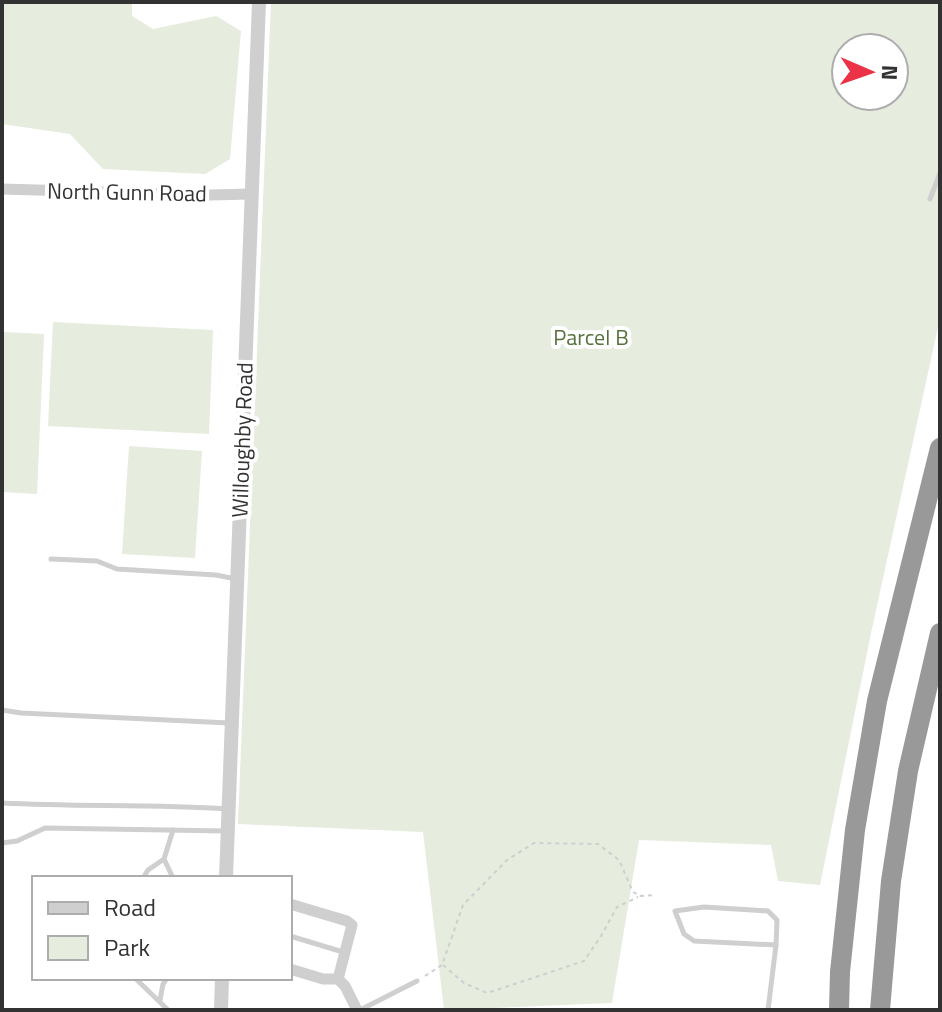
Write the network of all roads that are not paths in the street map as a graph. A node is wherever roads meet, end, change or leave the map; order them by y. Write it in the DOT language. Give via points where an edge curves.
graph roads {
  1 [pos="259,2"];
  2 [pos="940,173"];
  3 [pos="2,189"];
  4 [pos="251,194"];
  5 [pos="930,199"];
  6 [pos="940,448"];
  7 [pos="51,559"];
  8 [pos="237,579"];
  9 [pos="940,633"];
  10 [pos="2,710"];
  11 [pos="232,723"];
  12 [pos="2,803"];
  13 [pos="228,810"];
  14 [pos="173,830"];
  15 [pos="227,831"];
  16 [pos="2,843"];
  17 [pos="164,859"];
  18 [pos="144,876"];
  19 [pos="172,876"];
  20 [pos="226,876"];
  21 [pos="292,905"];
  22 [pos="292,937"];
  23 [pos="776,945"];
  24 [pos="345,953"];
  25 [pos="292,970"];
  26 [pos="338,979"];
  27 [pos="137,980"];
  28 [pos="166,980"];
  29 [pos="222,980"];
  30 [pos="417,981"];
  31 [pos="160,1000"];
  32 [pos="168,1010"];
  33 [pos="221,1010"];
  34 [pos="359,1010"];
  35 [pos="768,1010"];
  36 [pos="839,1010"];
  37 [pos="880,1010"];
  1 -- 4 [label="street, Willoughby Road"];
  2 -- 5 [label="lane"];
  3 -- 4 [label="street, North Gunn Road"];
  4 -- 8 [label="street, Willoughby Road"];
  6 -- 36 [label="highway" via="875,715 855,830"];
  7 -- 8 [label="lane"];
  8 -- 11 [label="street, Willoughby Road"];
  9 -- 37 [label="highway" via="893,865"];
  10 -- 11 [label="lane"];
  11 -- 13 [label="street, Willoughby Road"];
  12 -- 13 [label="lane"];
  13 -- 15 [label="street, Willoughby Road"];
  14 -- 15 [label="lane"];
  14 -- 16 [label="lane" via="45,828"];
  14 -- 17 [label="lane"];
  15 -- 20 [label="street, Willoughby Road"];
  17 -- 18 [label="lane"];
  17 -- 19 [label="lane"];
  21 -- 24 [label="street" via="352,925"];
  22 -- 24 [label="lane"];
  23 -- 23 [label="lane" via="777,920 768,911 675,911 684,934 694,941"];
  23 -- 35 [label="lane"];
  24 -- 26 [label="street"];
  25 -- 26 [label="street"];
  26 -- 34 [label="street"];
  27 -- 31 [label="lane"];
  28 -- 31 [label="lane"];
  29 -- 33 [label="street"];
  30 -- 34 [label="lane"];
  31 -- 32 [label="lane"];
}
